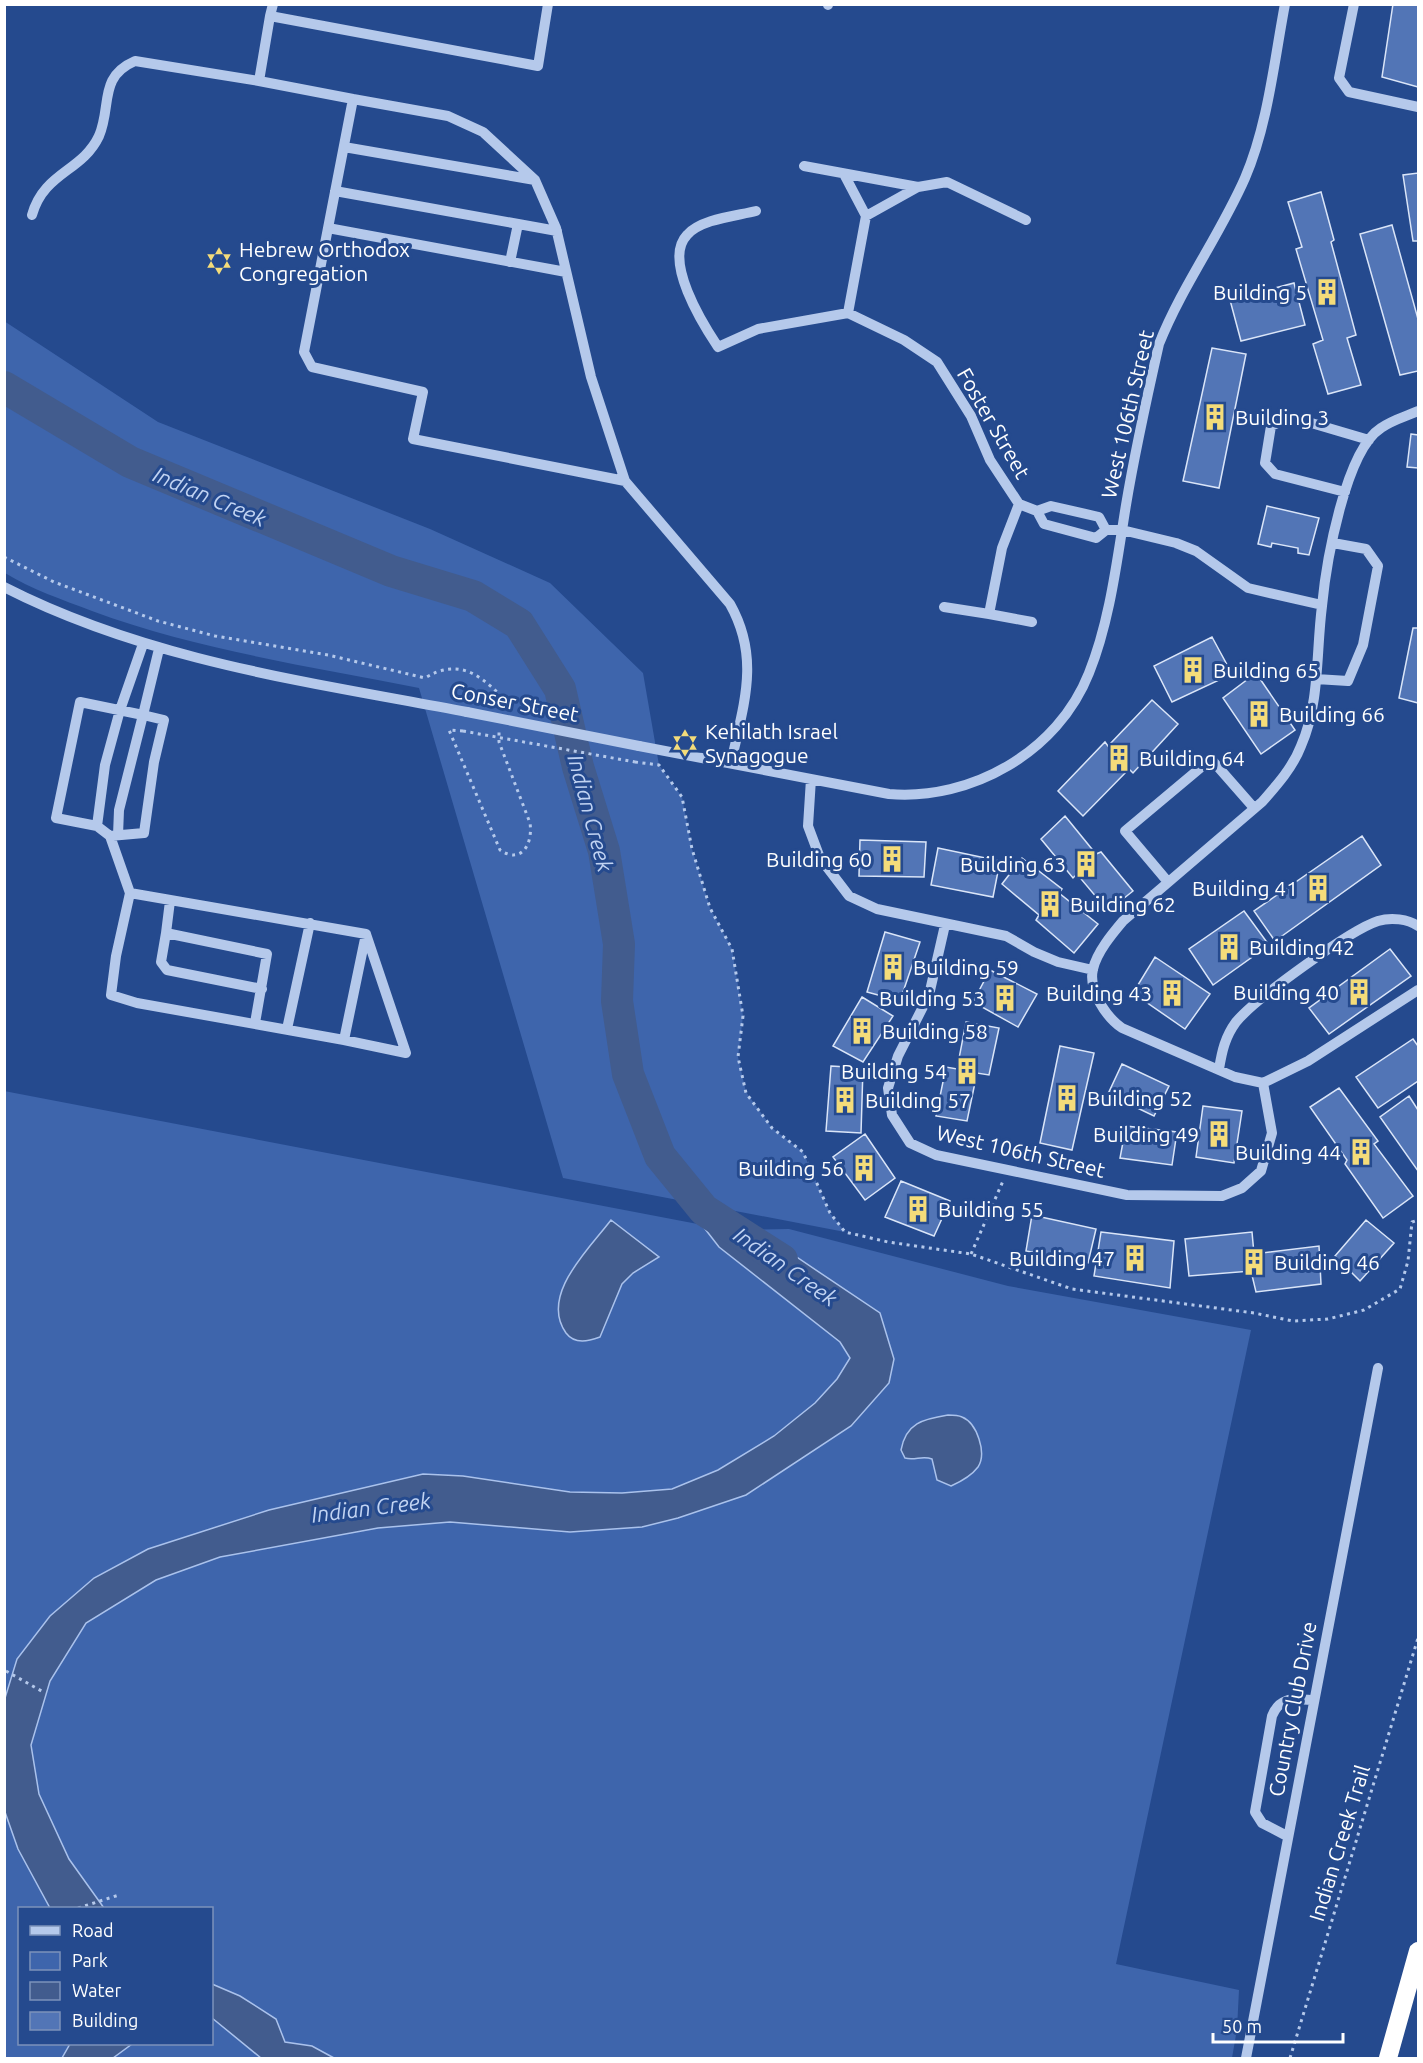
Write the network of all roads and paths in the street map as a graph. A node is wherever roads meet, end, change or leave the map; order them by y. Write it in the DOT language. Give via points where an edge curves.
graph roads {
  1 [pos="273,4"];
  2 [pos="548,4"];
  3 [pos="1285,4"];
  4 [pos="1354,4"];
  5 [pos="270,16"];
  6 [pos="259,81"];
  7 [pos="353,99"];
  8 [pos="1419,107"];
  9 [pos="344,147"];
  10 [pos="804,166"];
  11 [pos="846,176"];
  12 [pos="535,180"];
  13 [pos="918,188"];
  14 [pos="335,191"];
  15 [pos="756,210"];
  16 [pos="32,215"];
  17 [pos="866,216"];
  18 [pos="1026,220"];
  19 [pos="518,224"];
  20 [pos="328,228"];
  21 [pos="557,231"];
  22 [pos="510,262"];
  23 [pos="566,272"];
  24 [pos="848,313"];
  25 [pos="1419,411"];
  26 [pos="1369,440"];
  27 [pos="625,481"];
  28 [pos="1345,492"];
  29 [pos="1019,504"];
  30 [pos="1037,511"];
  31 [pos="1106,530"];
  32 [pos="1122,530"];
  33 [pos="1333,543"];
  34 [pos="4,587"];
  35 [pos="1322,605"];
  36 [pos="944,607"];
  37 [pos="989,614"];
  38 [pos="1032,622"];
  39 [pos="143,644"];
  40 [pos="159,649"];
  41 [pos="1316,678"];
  42 [pos="120,710"];
  43 [pos="143,715"];
  44 [pos="448,730"];
  45 [pos="1023,756"];
  46 [pos="731,763"];
  47 [pos="659,765"];
  48 [pos="811,779"];
  49 [pos="1254,808"];
  50 [pos="97,826"];
  51 [pos="114,835"];
  52 [pos="1168,882"];
  53 [pos="130,893"];
  54 [pos="170,901"];
  55 [pos="310,924"];
  56 [pos="945,925"];
  57 [pos="1419,926"];
  58 [pos="166,933"];
  59 [pos="366,934"];
  60 [pos="1093,969"];
  61 [pos="262,989"];
  62 [pos="1418,991"];
  63 [pos="255,1023"];
  64 [pos="287,1029"];
  65 [pos="344,1040"];
  66 [pos="1219,1069"];
  67 [pos="1263,1083"];
  68 [pos="1007,1171"];
  69 [pos="971,1254"];
  70 [pos="1378,1368"];
  71 [pos="1419,1638"];
  72 [pos="6,1671"];
  73 [pos="45,1693"];
  74 [pos="1313,1700"];
  75 [pos="1287,1836"];
  76 [pos="119,1895"];
  77 [pos="81,1907"];
  78 [pos="1419,1951"];
  79 [pos="1246,2058"];
  80 [pos="1290,2058"];
  81 [pos="1388,2058"];
  1 -- 5 [label="street"];
  2 -- 5 [label="street" via="538,66"];
  3 -- 32 [label="street, West 106th Street" via="1248,169 1159,344"];
  4 -- 8 [label="street" via="1339,78 1349,92"];
  5 -- 6 [label="street"];
  6 -- 7 [label="street"];
  6 -- 16 [label="street" via="135,62 122,67 113,76 100,135 88,154 53,179 37,198"];
  7 -- 9 [label="street"];
  7 -- 12 [label="street" via="448,116 483,132"];
  9 -- 12 [label="street"];
  9 -- 14 [label="street"];
  10 -- 11 [label="street"];
  11 -- 13 [label="street"];
  11 -- 17 [label="street"];
  12 -- 21 [label="street"];
  13 -- 17 [label="street"];
  13 -- 18 [label="street" via="946,182"];
  14 -- 19 [label="street"];
  14 -- 20 [label="street"];
  15 -- 24 [label="street" via="688,233 678,248 678,264 702,323 717,347 758,329"];
  17 -- 24 [label="street"];
  19 -- 21 [label="street"];
  19 -- 22 [label="street"];
  20 -- 22 [label="street"];
  20 -- 27 [label="street" via="303,352 312,367 423,392 412,439"];
  21 -- 23 [label="street"];
  22 -- 23 [label="street"];
  23 -- 27 [label="street" via="591,377"];
  24 -- 29 [label="street, Foster Street" via="904,340 937,362 971,416 990,460"];
  25 -- 26 [label="street" via="1380,428"];
  26 -- 28 [label="street"];
  26 -- 28 [label="street" via="1291,417 1271,426 1264,464 1275,474"];
  27 -- 46 [label="street" via="740,622 749,680"];
  28 -- 33 [label="street"];
  29 -- 30 [label="street, Foster Street"];
  29 -- 37 [label="street" via="1002,548"];
  30 -- 31 [label="street, Foster Street" via="1051,506 1099,517"];
  30 -- 31 [label="street, Foster Street" via="1044,524 1096,538"];
  31 -- 32 [label="street, Foster Street"];
  32 -- 35 [label="street, Foster Street" via="1196,551 1248,588"];
  32 -- 45 [label="street, West 106th Street" via="1102,632 1089,675 1056,726"];
  33 -- 35 [label="street"];
  33 -- 41 [label="street" via="1366,549 1378,566 1364,645 1348,681"];
  34 -- 39 [label="street, Conser Street" via="99,630"];
  35 -- 41 [label="street"];
  36 -- 37 [label="street"];
  37 -- 38 [label="street"];
  39 -- 40 [label="street, Conser Street"];
  39 -- 42 [label="street"];
  40 -- 43 [label="street"];
  40 -- 46 [label="street, Conser Street, bridge" via="240,669"];
  41 -- 49 [label="street" via="1301,747 1281,781"];
  42 -- 43 [label="street"];
  42 -- 50 [label="street" via="105,765"];
  42 -- 50 [label="street" via="80,702 56,819"];
  43 -- 51 [label="street"];
  43 -- 51 [label="street" via="164,720 144,833"];
  44 -- 47 [label="path, bridge"];
  45 -- 48 [label="street, Conser Street" via="963,786 914,796"];
  46 -- 48 [label="street, Conser Street"];
  48 -- 56 [label="street" via="808,825 820,858 849,896 877,909"];
  49 -- 52 [label="street"];
  49 -- 52 [label="street" via="1211,759 1125,831"];
  50 -- 51 [label="street"];
  51 -- 53 [label="street"];
  52 -- 60 [label="street" via="1122,921"];
  53 -- 54 [label="street"];
  53 -- 63 [label="street" via="111,995"];
  54 -- 55 [label="street"];
  54 -- 58 [label="street"];
  55 -- 59 [label="street"];
  55 -- 64 [label="street"];
  56 -- 60 [label="street" via="1006,936 1059,962"];
  56 -- 68 [label="street, West 106th Street" via="929,995 898,1056 888,1088 892,1115 910,1143 936,1155"];
  57 -- 66 [label="street" via="1393,919 1377,921 1287,980 1237,1021 1224,1041"];
  58 -- 61 [label="street" via="161,962 167,970"];
  58 -- 61 [label="street" via="267,954"];
  59 -- 65 [label="street"];
  59 -- 65 [label="street" via="406,1053"];
  60 -- 66 [label="street" via="1098,999 1108,1019 1150,1042"];
  61 -- 63 [label="street"];
  62 -- 67 [label="street" via="1308,1061"];
  63 -- 64 [label="street"];
  64 -- 65 [label="street"];
  66 -- 67 [label="street"];
  67 -- 68 [label="street, West 106th Street" via="1272,1132 1261,1171 1242,1188 1222,1196 1126,1195"];
  68 -- 69 [label="path"];
  70 -- 74 [label="street, Country Club Drive"];
  71 -- 80 [label="path, Indian Creek Trail"];
  72 -- 73 [label="path"];
  74 -- 75 [label="street, Country Club Drive"];
  74 -- 75 [label="street" via="1286,1699 1276,1706 1272,1716 1255,1812 1262,1823"];
  75 -- 79 [label="street, Country Club Drive"];
  76 -- 77 [label="path"];
  78 -- 81 [label="highway"];
}
